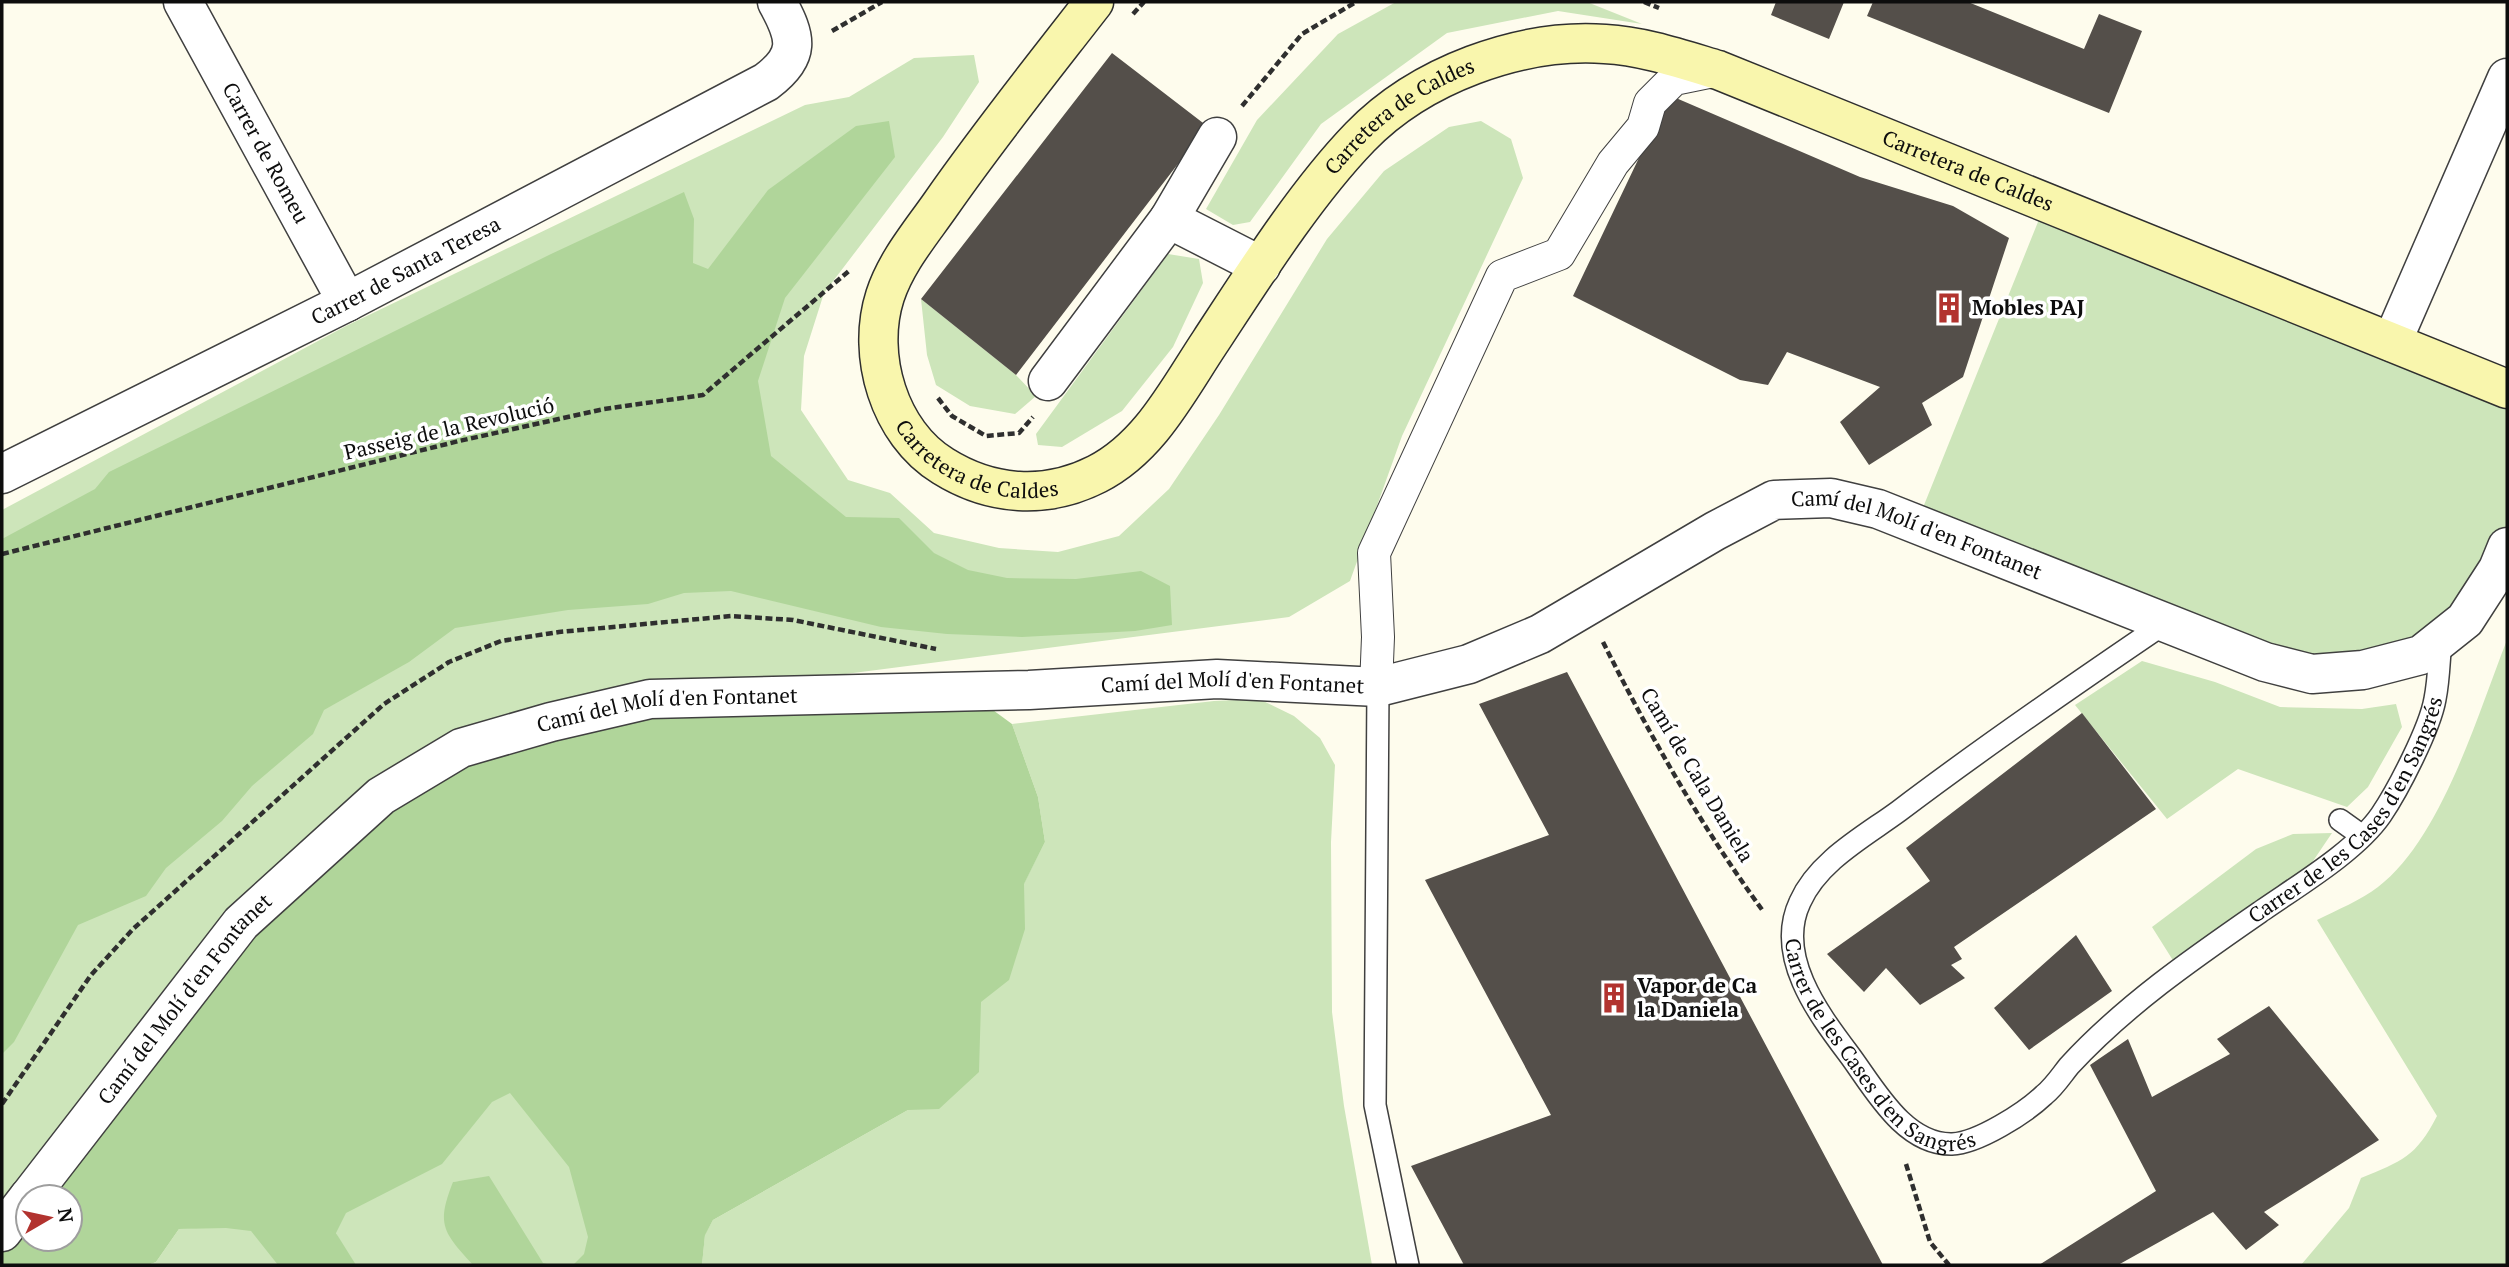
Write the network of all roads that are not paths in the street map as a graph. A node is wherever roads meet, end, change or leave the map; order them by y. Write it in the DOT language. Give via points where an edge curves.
graph roads {
  1 [pos="183,2"];
  2 [pos="777,2"];
  3 [pos="1094,2"];
  4 [pos="1718,70"];
  5 [pos="2507,78"];
  6 [pos="1217,137"];
  7 [pos="1169,219"];
  8 [pos="1261,266"];
  9 [pos="347,302"];
  10 [pos="2392,342"];
  11 [pos="1048,381"];
  12 [pos="2507,389"];
  13 [pos="2,474"];
  14 [pos="2507,547"];
  15 [pos="2165,623"];
  16 [pos="2441,639"];
  17 [pos="1377,675"];
  18 [pos="2340,820"];
  19 [pos="2361,835"];
  20 [pos="40,1183"];
  21 [pos="14,1216"];
  22 [pos="2,1232"];
  23 [pos="1408,1265"];
  1 -- 9 [label="street, Carrer de Romeu"];
  2 -- 9 [label="street, Carrer de Santa Teresa" via="789,23 794,49 786,67 765,82"];
  3 -- 8 [label="main road, Carretera de Caldes" via="968,165 892,277 878,340 883,381 896,412 914,440 949,469 977,483 1008,491 1049,490 1093,476 1143,440"];
  4 -- 8 [label="main road, Carretera de Caldes" via="1606,44 1560,45 1463,70 1424,89 1362,135"];
  4 -- 10 [label="main road, Carretera de Caldes"];
  4 -- 17 [label="street, Camí del Molí d'en Fontanet" via="1674,79 1650,103 1643,127 1613,163 1559,254 1502,276 1374,553"];
  5 -- 10 [label="street"];
  6 -- 7 [label="street"];
  7 -- 8 [label="street"];
  7 -- 11 [label="street"];
  9 -- 13 [label="street, Carrer de Santa Teresa"];
  10 -- 12 [label="main road, Carretera de Caldes"];
  14 -- 16 [label="street, Camí del Molí d'en Fontanet" via="2465,620"];
  15 -- 16 [label="street, Camí del Molí d'en Fontanet" via="2265,663 2312,674 2362,670 2421,655"];
  15 -- 17 [label="street, Camí del Molí d'en Fontanet" via="1878,509 1831,498 1774,500 1540,634 1469,664"];
  15 -- 19 [label="lane, Carrer de les Cases d'en Sangrés" via="1996,738 1823,867 1800,902 1793,951 1803,983 1820,1015 1896,1118 1925,1138 1950,1144 1971,1140 2006,1122 2045,1095 2072,1063 2172,973 2334,860"];
  16 -- 19 [label="lane, Carrer de les Cases d'en Sangrés" via="2435,702 2423,735 2380,817"];
  17 -- 20 [label="street, Camí del Molí d'en Fontanet" via="1029,690 650,699 461,748 381,796 241,923"];
  17 -- 23 [label="lane" via="1375,1105"];
  18 -- 19 [label="lane"];
  21 -- 22 [label="street, Camí del Molí d'en Fontanet"];
}
